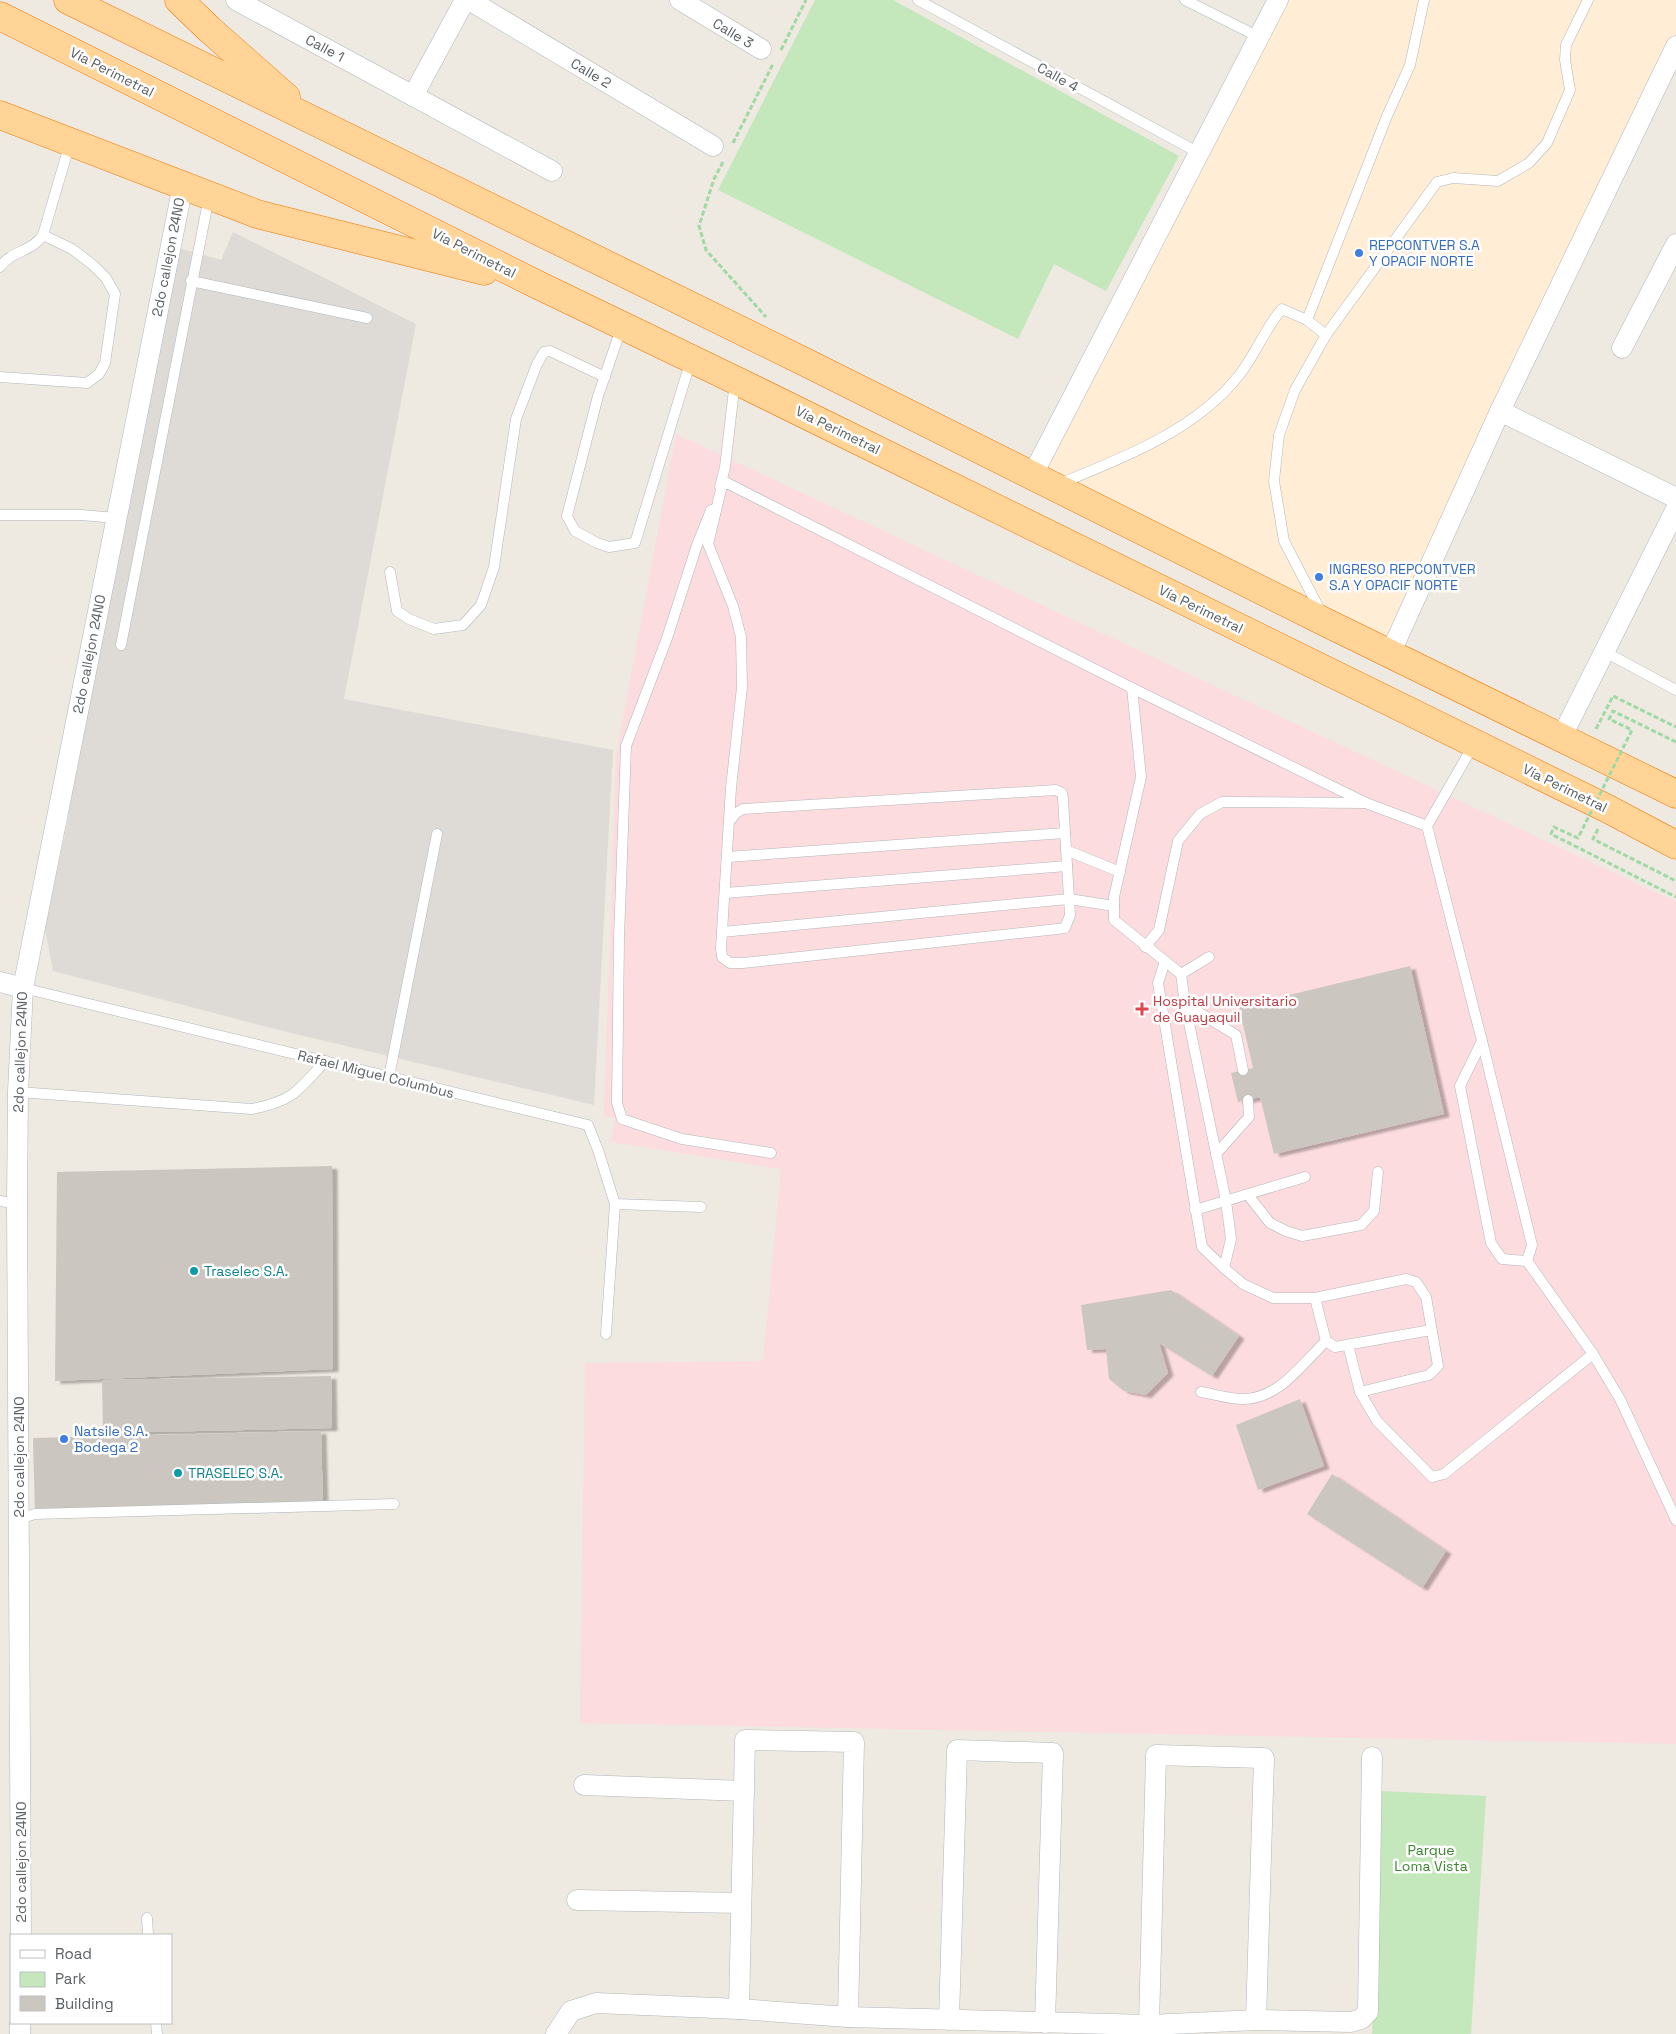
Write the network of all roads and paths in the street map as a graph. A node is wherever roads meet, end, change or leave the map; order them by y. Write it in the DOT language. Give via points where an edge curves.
graph roads {
  1 [pos="68,0"];
  2 [pos="179,0"];
  3 [pos="236,0"];
  4 [pos="465,0"];
  5 [pos="469,0"];
  6 [pos="680,0"];
  7 [pos="806,0"];
  8 [pos="918,0"];
  9 [pos="1185,0"];
  10 [pos="1278,0"];
  11 [pos="1424,0"];
  12 [pos="1588,0"];
  13 [pos="0,16"];
  14 [pos="1259,37"];
  15 [pos="1676,46"];
  16 [pos="772,53"];
  17 [pos="413,96"];
  18 [pos="0,115"];
  19 [pos="314,121"];
  20 [pos="70,142"];
  21 [pos="724,148"];
  22 [pos="1199,153"];
  23 [pos="552,171"];
  24 [pos="182,185"];
  25 [pos="210,196"];
  26 [pos="43,235"];
  27 [pos="1676,244"];
  28 [pos="0,267"];
  29 [pos="191,281"];
  30 [pos="534,283"];
  31 [pos="367,318"];
  32 [pos="1307,320"];
  33 [pos="770,321"];
  34 [pos="622,326"];
  35 [pos="1326,335"];
  36 [pos="1622,348"];
  37 [pos="691,359"];
  38 [pos="0,377"];
  39 [pos="605,377"];
  40 [pos="735,380"];
  41 [pos="1500,411"];
  42 [pos="723,481"];
  43 [pos="1042,481"];
  44 [pos="1676,498"];
  45 [pos="1676,509"];
  46 [pos="0,515"];
  47 [pos="116,518"];
  48 [pos="390,572"];
  49 [pos="1327,624"];
  50 [pos="121,644"];
  51 [pos="1605,652"];
  52 [pos="1390,654"];
  53 [pos="1132,688"];
  54 [pos="1676,690"];
  55 [pos="1676,727"];
  56 [pos="1561,738"];
  57 [pos="1676,742"];
  58 [pos="1474,744"];
  59 [pos="1586,750"];
  60 [pos="1676,794"];
  61 [pos="1366,803"];
  62 [pos="1608,809"];
  63 [pos="729,822"];
  64 [pos="1427,826"];
  65 [pos="1065,833"];
  66 [pos="437,834"];
  67 [pos="1676,845"];
  68 [pos="1066,850"];
  69 [pos="727,857"];
  70 [pos="1067,866"];
  71 [pos="1120,872"];
  72 [pos="1676,880"];
  73 [pos="726,893"];
  74 [pos="1676,897"];
  75 [pos="1069,899"];
  76 [pos="1114,906"];
  77 [pos="722,932"];
  78 [pos="1146,947"];
  79 [pos="1209,957"];
  80 [pos="1165,961"];
  81 [pos="1181,974"];
  82 [pos="0,982"];
  83 [pos="23,988"];
  84 [pos="1185,1004"];
  85 [pos="1482,1041"];
  86 [pos="325,1061"];
  87 [pos="1243,1070"];
  88 [pos="388,1077"];
  89 [pos="18,1092"];
  90 [pos="1248,1100"];
  91 [pos="771,1153"];
  92 [pos="1216,1154"];
  93 [pos="1378,1172"];
  94 [pos="1305,1177"];
  95 [pos="1248,1195"];
  96 [pos="9,1202"];
  97 [pos="1226,1202"];
  98 [pos="615,1204"];
  99 [pos="701,1207"];
  100 [pos="1195,1210"];
  101 [pos="1527,1261"];
  102 [pos="1224,1268"];
  103 [pos="1315,1298"];
  104 [pos="1431,1330"];
  105 [pos="606,1334"];
  106 [pos="1326,1341"];
  107 [pos="1348,1345"];
  108 [pos="1593,1354"];
  109 [pos="1201,1392"];
  110 [pos="1360,1392"];
  111 [pos="394,1504"];
  112 [pos="19,1519"];
  113 [pos="1676,1520"];
  114 [pos="1372,1757"];
  115 [pos="584,1785"];
  116 [pos="744,1791"];
  117 [pos="577,1900"];
  118 [pos="741,1903"];
  119 [pos="147,1918"];
  120 [pos="21,1934"];
  121 [pos="148,1934"];
  122 [pos="739,2009"];
  123 [pos="848,2017"];
  124 [pos="949,2020"];
  125 [pos="1256,2020"];
  126 [pos="1045,2023"];
  127 [pos="1149,2025"];
  128 [pos="556,2034"];
  1 -- 19 [label="highway"];
  2 -- 19 [label="highway"];
  3 -- 17 [label="street, Calle 1"];
  4 -- 17 [label="street"];
  5 -- 21 [label="street, Calle 2"];
  6 -- 16 [label="street, Calle 3"];
  7 -- 16 [label="path"];
  8 -- 22 [label="lane, Calle 4"];
  9 -- 14 [label="lane"];
  10 -- 14 [label="street"];
  11 -- 32 [label="lane" via="1410,65"];
  12 -- 35 [label="lane" via="1566,45 1570,90 1547,143 1529,163 1498,181 1454,178 1437,182"];
  13 -- 30 [label="highway, Vía Perimetral"];
  14 -- 22 [label="street"];
  15 -- 41 [label="street"];
  16 -- 21 [label="path"];
  17 -- 23 [label="street, Calle 1"];
  18 -- 20 [label="highway"];
  19 -- 43 [label="highway"];
  20 -- 24 [label="highway"];
  20 -- 26 [label="lane"];
  21 -- 33 [label="path" via="699,226 706,250"];
  22 -- 43 [label="street"];
  24 -- 25 [label="highway"];
  24 -- 47 [label="street, 2do callejon 24NO"];
  25 -- 29 [label="lane"];
  25 -- 30 [label="highway" via="257,214"];
  26 -- 28 [label="lane" via="37,244 6,258"];
  26 -- 38 [label="lane" via="72,249 93,265 115,294 105,363 99,374 87,383"];
  27 -- 36 [label="street"];
  29 -- 31 [label="lane"];
  29 -- 50 [label="lane"];
  30 -- 34 [label="highway, Vía Perimetral"];
  32 -- 35 [label="lane"];
  32 -- 43 [label="lane" via="1282,309 1240,375 1213,404 1174,430 1114,462"];
  34 -- 37 [label="highway, Vía Perimetral"];
  34 -- 39 [label="lane"];
  35 -- 49 [label="lane" via="1295,390 1279,435 1274,481 1284,541"];
  37 -- 39 [label="lane" via="635,543 609,547 575,531 567,516"];
  37 -- 40 [label="highway, Vía Perimetral"];
  39 -- 48 [label="lane" via="550,351 544,352 537,364 516,419 494,567 482,605 463,625 434,628 397,611"];
  40 -- 42 [label="lane"];
  40 -- 58 [label="highway, Vía Perimetral"];
  41 -- 44 [label="street"];
  41 -- 52 [label="street"];
  42 -- 53 [label="lane"];
  42 -- 63 [label="lane" via="708,544 733,606 741,637 742,687"];
  42 -- 91 [label="lane" via="626,746 617,1102 622,1119 682,1139"];
  43 -- 49 [label="highway"];
  45 -- 51 [label="street"];
  46 -- 47 [label="lane"];
  47 -- 83 [label="street, 2do callejon 24NO"];
  49 -- 52 [label="highway"];
  51 -- 54 [label="lane"];
  51 -- 56 [label="street"];
  52 -- 56 [label="highway"];
  53 -- 61 [label="lane"];
  53 -- 71 [label="lane" via="1141,777"];
  55 -- 59 [label="path" via="1613,696"];
  56 -- 59 [label="highway"];
  57 -- 74 [label="path, bridge" via="1613,711 1609,719 1632,730 1578,838 1554,826 1550,834"];
  58 -- 62 [label="highway, Vía Perimetral"];
  58 -- 64 [label="lane"];
  59 -- 60 [label="highway"];
  61 -- 64 [label="lane"];
  61 -- 78 [label="lane" via="1222,802 1200,814 1178,841 1159,930"];
  62 -- 67 [label="highway, Vía Perimetral"];
  62 -- 72 [label="path" via="1593,839"];
  63 -- 65 [label="lane" via="743,809 1056,790 1062,793"];
  63 -- 69 [label="lane"];
  64 -- 85 [label="lane"];
  65 -- 68 [label="lane"];
  65 -- 69 [label="lane"];
  66 -- 88 [label="lane"];
  68 -- 70 [label="lane"];
  68 -- 71 [label="lane"];
  69 -- 73 [label="lane"];
  70 -- 73 [label="lane"];
  70 -- 75 [label="lane"];
  71 -- 76 [label="lane"];
  73 -- 77 [label="lane"];
  75 -- 76 [label="lane"];
  75 -- 77 [label="lane"];
  75 -- 77 [label="lane" via="1070,915 1065,928 743,963 730,963 722,957"];
  76 -- 78 [label="lane" via="1114,920"];
  78 -- 80 [label="lane"];
  79 -- 81 [label="lane"];
  80 -- 81 [label="lane"];
  80 -- 100 [label="lane" via="1158,983"];
  81 -- 84 [label="lane"];
  82 -- 83 [label="street, Rafael Miguel Columbus"];
  83 -- 86 [label="lane, Rafael Miguel Columbus"];
  83 -- 89 [label="street, 2do callejon 24NO"];
  84 -- 87 [label="lane" via="1236,1035"];
  84 -- 92 [label="lane"];
  85 -- 101 [label="lane" via="1532,1245"];
  85 -- 101 [label="lane" via="1460,1086 1491,1243 1502,1259"];
  86 -- 88 [label="lane, Rafael Miguel Columbus"];
  86 -- 89 [label="lane" via="296,1093 274,1105 252,1110"];
  88 -- 98 [label="lane, Rafael Miguel Columbus" via="588,1125"];
  89 -- 96 [label="street, 2do callejon 24NO"];
  90 -- 92 [label="lane" via="1249,1117"];
  92 -- 97 [label="lane"];
  93 -- 95 [label="lane" via="1374,1211 1361,1225 1302,1236 1270,1223"];
  94 -- 95 [label="lane"];
  95 -- 97 [label="lane"];
  96 -- 112 [label="street, 2do callejon 24NO"];
  97 -- 100 [label="lane"];
  97 -- 102 [label="lane" via="1231,1239"];
  98 -- 99 [label="lane"];
  98 -- 105 [label="lane"];
  100 -- 102 [label="lane" via="1202,1247"];
  101 -- 108 [label="lane"];
  102 -- 103 [label="lane" via="1244,1284 1273,1298"];
  103 -- 104 [label="lane" via="1406,1279 1416,1282 1426,1297"];
  103 -- 106 [label="lane"];
  104 -- 107 [label="lane"];
  104 -- 110 [label="lane" via="1438,1366 1429,1375"];
  106 -- 107 [label="lane" via="1335,1347"];
  106 -- 109 [label="lane" via="1290,1380 1271,1392 1244,1399"];
  107 -- 110 [label="lane"];
  108 -- 110 [label="lane" via="1444,1474 1432,1477 1377,1421"];
  108 -- 113 [label="lane" via="1620,1399"];
  111 -- 112 [label="lane" via="35,1514"];
  112 -- 120 [label="street, 2do callejon 24NO"];
  114 -- 125 [label="street" via="1368,2012 1362,2019 1351,2022"];
  115 -- 116 [label="street"];
  116 -- 118 [label="street"];
  116 -- 123 [label="street" via="745,1740 854,1742"];
  117 -- 118 [label="street"];
  118 -- 122 [label="street"];
  119 -- 121 [label="lane"];
  122 -- 123 [label="street"];
  122 -- 128 [label="street" via="596,2003 571,2011"];
  123 -- 124 [label="street"];
  124 -- 126 [label="street"];
  124 -- 126 [label="street" via="957,1750 1024,1752 1054,1753"];
  125 -- 127 [label="street"];
  125 -- 127 [label="street" via="1264,1758 1156,1755"];
  126 -- 127 [label="street"];
}
